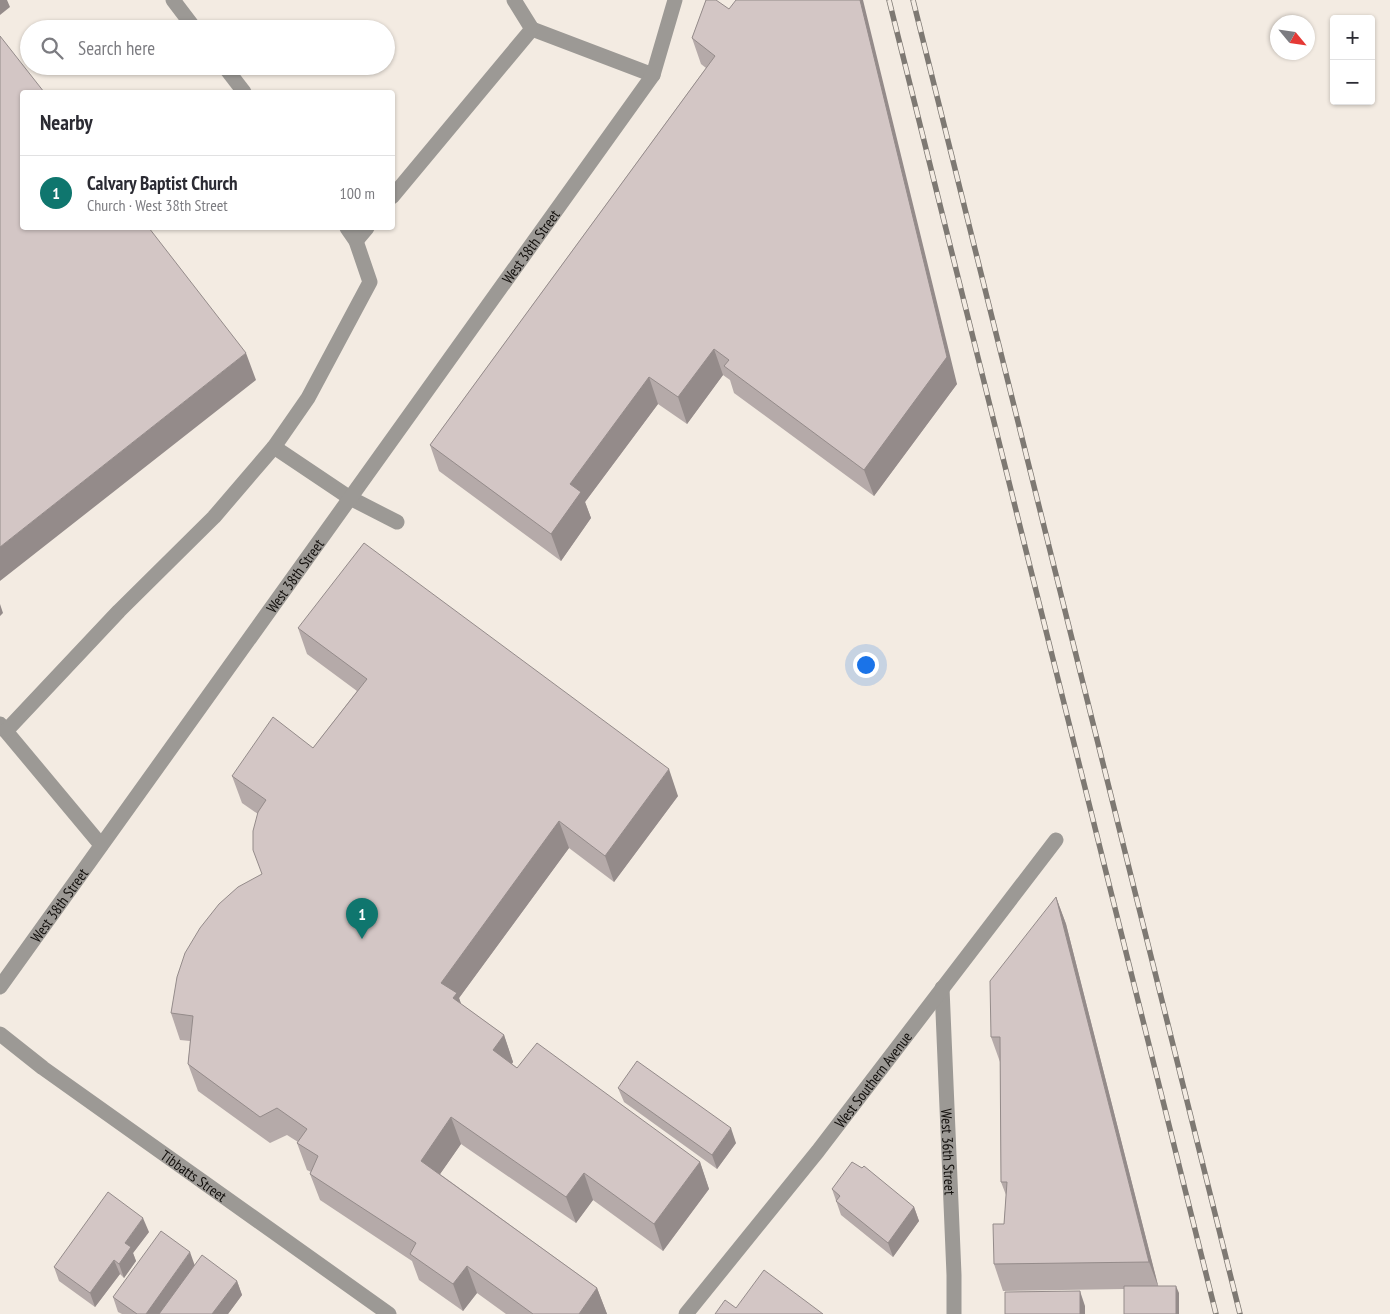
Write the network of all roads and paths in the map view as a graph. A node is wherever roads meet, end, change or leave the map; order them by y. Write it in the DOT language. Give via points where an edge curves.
graph roads {
  1 [pos="173,0"];
  2 [pos="514,0"];
  3 [pos="674,0"];
  4 [pos="188,20"];
  5 [pos="532,29"];
  6 [pos="231,75"];
  7 [pos="653,75"];
  8 [pos="242,90"];
  9 [pos="395,193"];
  10 [pos="348,230"];
  11 [pos="365,230"];
  12 [pos="356,241"];
  13 [pos="274,447"];
  14 [pos="350,498"];
  15 [pos="398,522"];
  16 [pos="3,727"];
  17 [pos="1056,840"];
  18 [pos="101,845"];
  19 [pos="0,987"];
  20 [pos="942,988"];
  21 [pos="0,1034"];
  22 [pos="389,1314"];
  23 [pos="686,1314"];
  24 [pos="954,1314"];
  1 -- 4 [label="street"];
  2 -- 5 [label="street"];
  3 -- 7 [label="street, West 38th Street"];
  5 -- 7 [label="street"];
  5 -- 9 [label="street"];
  6 -- 8 [label="street"];
  7 -- 14 [label="street, West 38th Street"];
  10 -- 12 [label="street"];
  11 -- 12 [label="street"];
  12 -- 13 [label="street" via="370,282 308,398"];
  13 -- 14 [label="street"];
  13 -- 16 [label="street" via="214,517"];
  14 -- 15 [label="street"];
  14 -- 18 [label="street, West 38th Street"];
  16 -- 18 [label="street"];
  17 -- 20 [label="street, West Southern Avenue"];
  18 -- 19 [label="street, West 38th Street"];
  20 -- 23 [label="street, West Southern Avenue" via="818,1151"];
  20 -- 24 [label="street, West 36th Street"];
  21 -- 22 [label="street, Tibbatts Street"];
}
